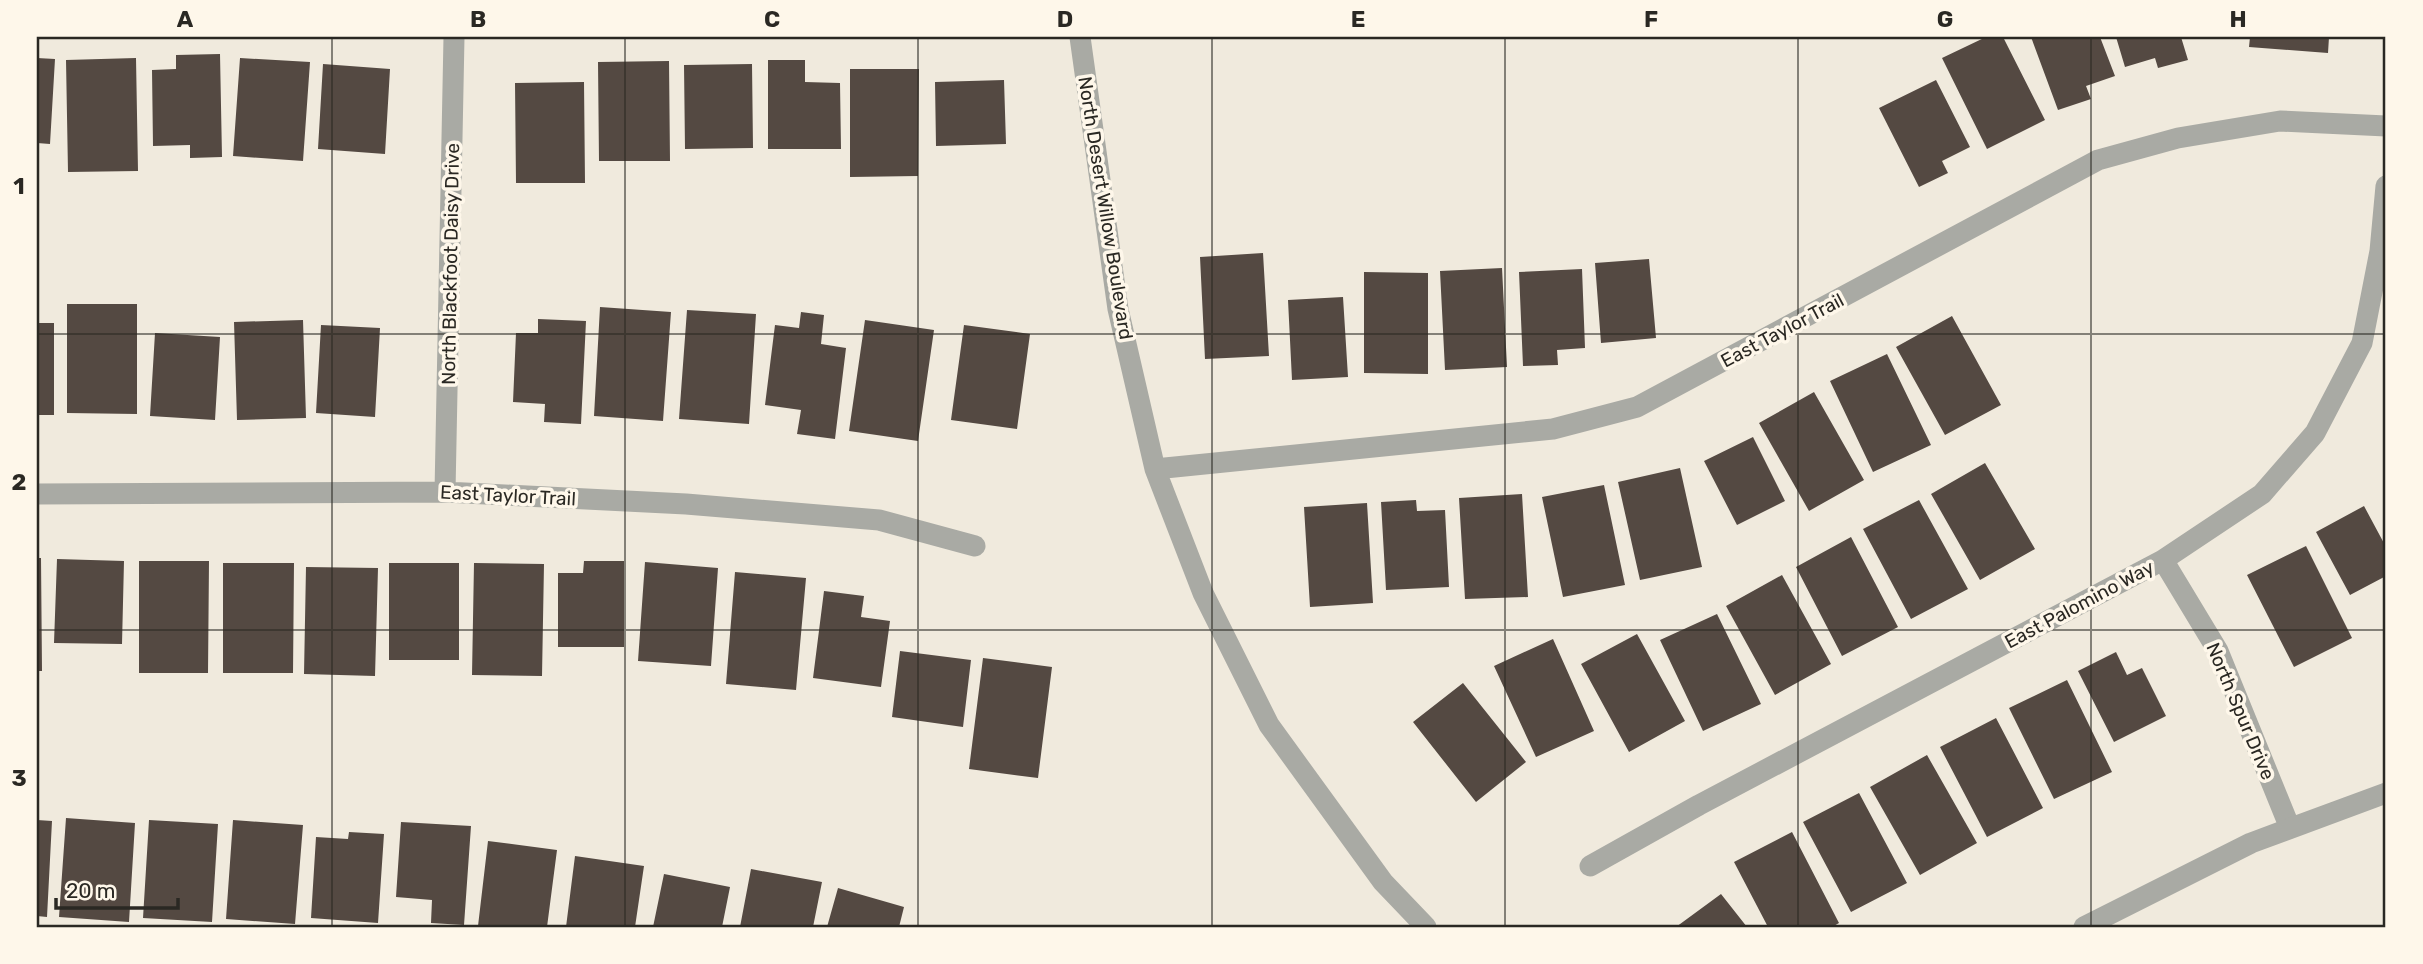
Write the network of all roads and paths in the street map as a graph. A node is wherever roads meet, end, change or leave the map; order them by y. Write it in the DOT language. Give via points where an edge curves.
graph roads {
  1 [pos="454,37"];
  2 [pos="1080,37"];
  3 [pos="2386,126"];
  4 [pos="2386,186"];
  5 [pos="1155,469"];
  6 [pos="445,492"];
  7 [pos="37,494"];
  8 [pos="975,546"];
  9 [pos="2163,560"];
  10 [pos="2386,793"];
  11 [pos="2290,828"];
  12 [pos="1590,866"];
  13 [pos="1426,927"];
  14 [pos="2084,927"];
  1 -- 6 [label="street, North Blackfoot Daisy Drive"];
  2 -- 5 [label="street, North Desert Willow Boulevard" via="1118,309"];
  3 -- 5 [label="street, East Taylor Trail" via="2280,121 2178,138 2098,160 1637,407 1553,429"];
  4 -- 9 [label="street, East Palomino Way" via="2380,251 2362,343 2315,433 2262,494"];
  5 -- 13 [label="street, North Desert Willow Boulevard" via="1203,593 1269,725 1383,882"];
  6 -- 7 [label="street, East Taylor Trail"];
  6 -- 8 [label="street, East Taylor Trail" via="686,504 879,520"];
  9 -- 11 [label="street, North Spur Drive" via="2218,651"];
  9 -- 12 [label="street, East Palomino Way"];
  10 -- 11 [label="street"];
  11 -- 14 [label="street"];
}
